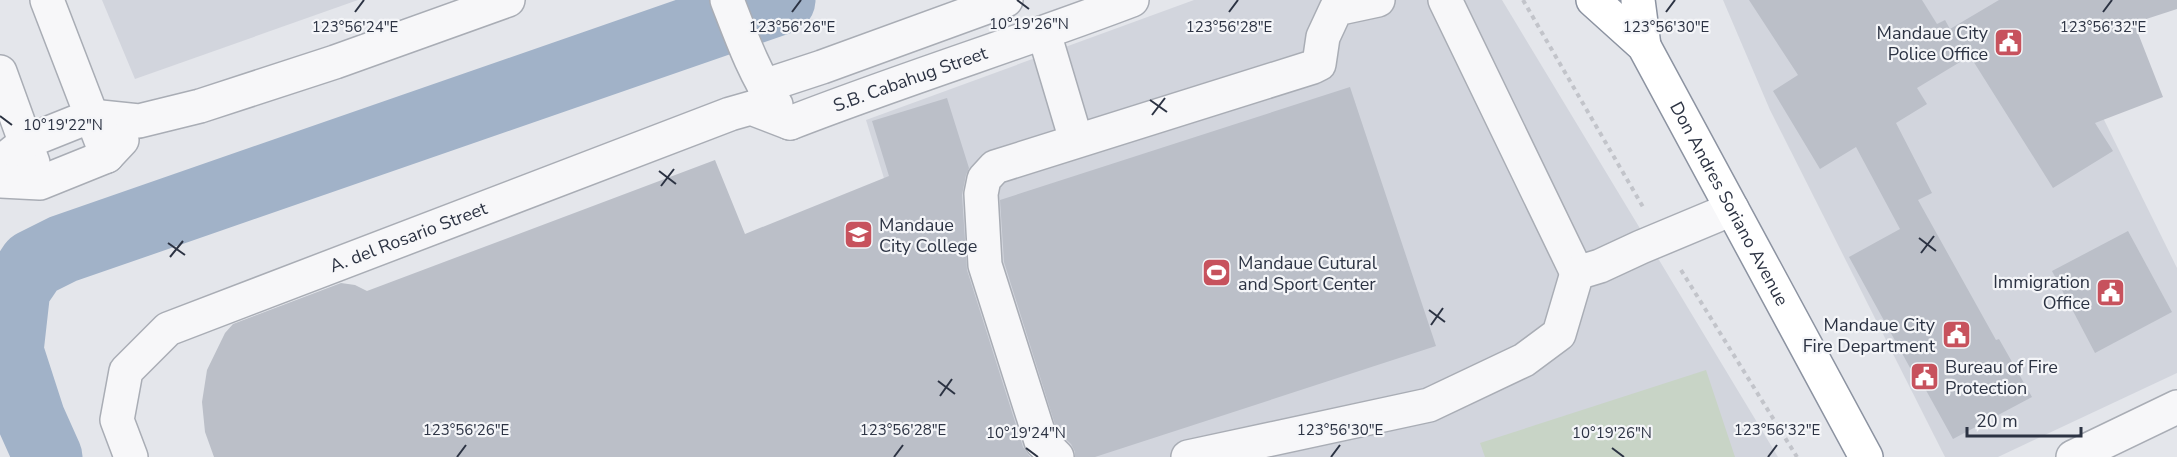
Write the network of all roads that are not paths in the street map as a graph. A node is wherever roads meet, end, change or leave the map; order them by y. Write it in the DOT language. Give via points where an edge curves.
graph roads {
  1 [pos="47,0"];
  2 [pos="508,0"];
  3 [pos="727,0"];
  4 [pos="1006,0"];
  5 [pos="1132,0"];
  6 [pos="1378,0"];
  7 [pos="1445,0"];
  8 [pos="1593,0"];
  9 [pos="1638,0"];
  10 [pos="1044,33"];
  11 [pos="1644,46"];
  12 [pos="0,72"];
  13 [pos="758,97"];
  14 [pos="91,116"];
  15 [pos="139,121"];
  16 [pos="1076,140"];
  17 [pos="26,142"];
  18 [pos="107,156"];
  19 [pos="0,163"];
  20 [pos="0,181"];
  21 [pos="40,183"];
  22 [pos="1732,209"];
  23 [pos="1577,273"];
  24 [pos="2177,406"];
  25 [pos="131,457"];
  26 [pos="1057,457"];
  27 [pos="1188,457"];
  28 [pos="1866,457"];
  29 [pos="2073,457"];
  1 -- 14 [label="street"];
  2 -- 15 [label="street" via="335,62 200,106"];
  3 -- 13 [label="street" via="748,54"];
  4 -- 13 [label="street" via="822,67"];
  5 -- 10 [label="street, S.B. Cabahug Street"];
  6 -- 16 [label="street" via="1336,9 1323,36 1319,64 1313,67"];
  7 -- 23 [label="street"];
  8 -- 11 [label="highway, Don Andres Soriano Avenue"];
  9 -- 11 [label="highway, Don Andres Soriano Avenue"];
  10 -- 13 [label="street, S.B. Cabahug Street" via="790,123"];
  10 -- 16 [label="street"];
  11 -- 22 [label="highway, Don Andres Soriano Avenue"];
  12 -- 17 [label="street"];
  13 -- 25 [label="street, A. del Rosario Street" via="168,329 126,371 117,420"];
  14 -- 15 [label="street"];
  14 -- 17 [label="street"];
  14 -- 18 [label="street"];
  15 -- 18 [label="street"];
  16 -- 26 [label="street" via="995,167 984,179 981,194 985,265 1041,441"];
  17 -- 19 [label="street"];
  17 -- 21 [label="street"];
  18 -- 21 [label="street"];
  20 -- 21 [label="street"];
  22 -- 23 [label="street"];
  22 -- 28 [label="highway, Don Andres Soriano Avenue"];
  23 -- 27 [label="street" via="1559,334 1524,360 1429,405"];
  24 -- 29 [label="street"];
}
